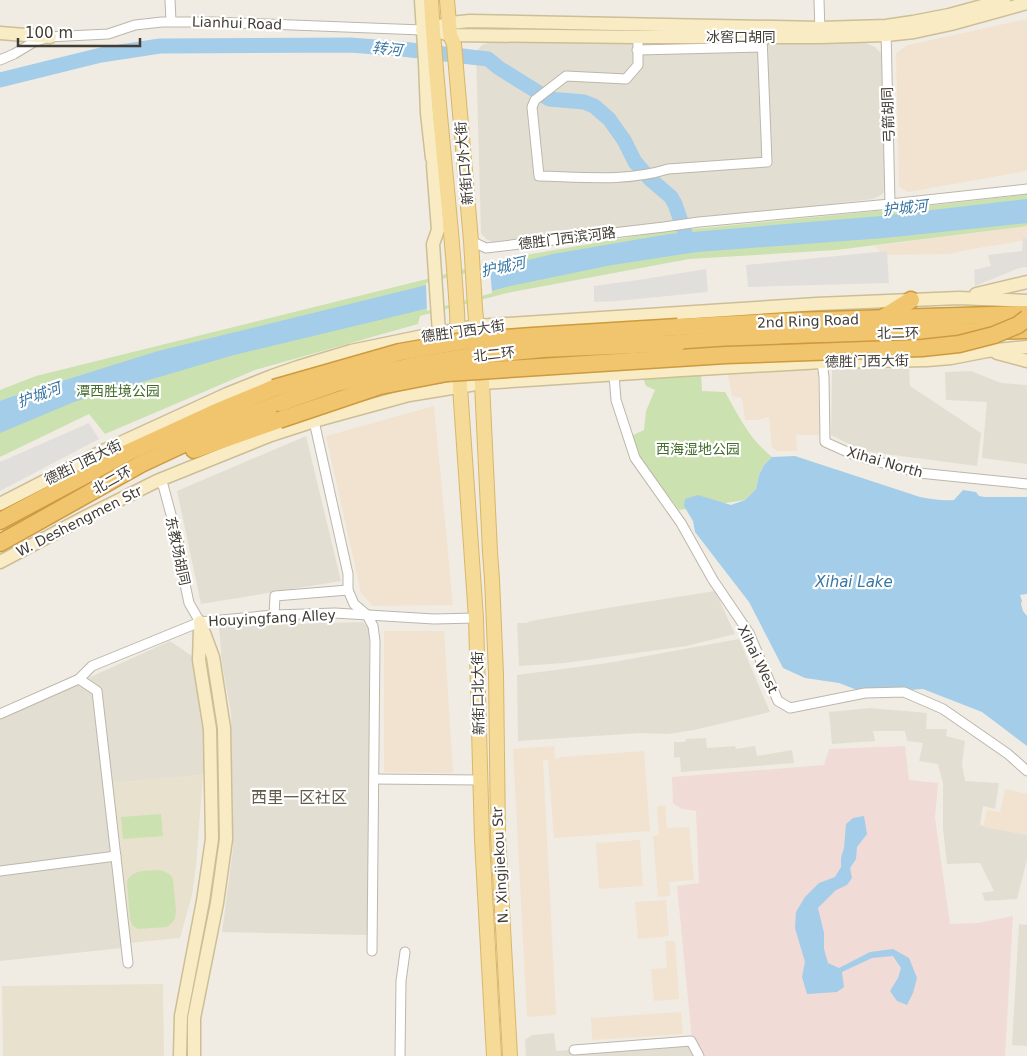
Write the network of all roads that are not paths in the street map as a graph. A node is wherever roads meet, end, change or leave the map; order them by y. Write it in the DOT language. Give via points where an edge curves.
graph roads {
  1 [pos="170,0"];
  2 [pos="420,0"];
  3 [pos="431,0"];
  4 [pos="448,0"];
  5 [pos="452,0"];
  6 [pos="819,0"];
  7 [pos="1004,0"];
  8 [pos="1027,3"];
  9 [pos="171,21"];
  10 [pos="886,30"];
  11 [pos="820,32"];
  12 [pos="0,33"];
  13 [pos="452,34"];
  14 [pos="428,36"];
  15 [pos="50,37"];
  16 [pos="638,37"];
  17 [pos="762,42"];
  18 [pos="637,50"];
  19 [pos="0,60"];
  20 [pos="430,63"];
  21 [pos="432,158"];
  22 [pos="1027,188"];
  23 [pos="448,191"];
  24 [pos="890,204"];
  25 [pos="471,241"];
  26 [pos="1027,282"];
  27 [pos="959,298"];
  28 [pos="911,300"];
  29 [pos="1027,300"];
  30 [pos="1027,314"];
  31 [pos="621,317"];
  32 [pos="882,318"];
  33 [pos="1027,318"];
  34 [pos="476,326"];
  35 [pos="459,330"];
  36 [pos="1027,330"];
  37 [pos="440,333"];
  38 [pos="861,334"];
  39 [pos="678,335"];
  40 [pos="893,345"];
  41 [pos="1027,347"];
  42 [pos="987,351"];
  43 [pos="623,356"];
  44 [pos="951,358"];
  45 [pos="1027,361"];
  46 [pos="822,362"];
  47 [pos="298,367"];
  48 [pos="640,373"];
  49 [pos="614,375"];
  50 [pos="482,383"];
  51 [pos="460,387"];
  52 [pos="277,395"];
  53 [pos="314,421"];
  54 [pos="141,464"];
  55 [pos="158,481"];
  56 [pos="1027,484"];
  57 [pos="0,504"];
  58 [pos="0,521"];
  59 [pos="0,543"];
  60 [pos="0,562"];
  61 [pos="348,590"];
  62 [pos="274,615"];
  63 [pos="367,615"];
  64 [pos="476,618"];
  65 [pos="200,622"];
  66 [pos="79,679"];
  67 [pos="0,714"];
  68 [pos="1027,771"];
  69 [pos="374,779"];
  70 [pos="480,780"];
  71 [pos="116,856"];
  72 [pos="0,871"];
  73 [pos="372,951"];
  74 [pos="405,952"];
  75 [pos="128,963"];
  76 [pos="574,1050"];
  77 [pos="180,1056"];
  78 [pos="194,1056"];
  79 [pos="400,1056"];
  80 [pos="494,1056"];
  81 [pos="510,1056"];
  82 [pos="699,1056"];
  1 -- 9 [label="street"];
  2 -- 14 [label="street, 新街口外大街"];
  3 -- 14 [label="main road"];
  4 -- 13 [label="main road"];
  5 -- 13 [label="street, 新街口外大街"];
  6 -- 11 [label="street"];
  7 -- 10 [label="street, 冰窖口胡同"];
  8 -- 10 [label="street, 冰窖口胡同" via="914,32"];
  9 -- 14 [label="street, Lianhui Road"];
  9 -- 15 [label="street, Lianhui Road" via="135,25 105,34"];
  10 -- 11 [label="street, 冰窖口胡同"];
  10 -- 24 [label="street, 弓箭胡同"];
  11 -- 13 [label="street, 冰窖口胡同" via="479,21"];
  11 -- 17 [label="street, 冰窖口胡同"];
  12 -- 15 [label="street"];
  13 -- 14 [label="street"];
  13 -- 16 [label="street, 冰窖口胡同"];
  13 -- 25 [label="main road, 新街口外大街"];
  14 -- 20 [label="main road, 新街口外大街"];
  15 -- 19 [label="street, Lianhui Road"];
  16 -- 17 [label="street, 冰窖口胡同"];
  16 -- 18 [label="street"];
  17 -- 18 [label="street"];
  17 -- 18 [label="street" via="767,162 668,169 636,176 539,176 532,107 536,100 566,76 626,79 638,66"];
  20 -- 21 [label="street, 新街口外大街" via="427,113"];
  20 -- 23 [label="main road, 新街口外大街"];
  21 -- 23 [label="street, 新街口外大街"];
  21 -- 37 [label="street, 新街口外大街" via="438,230 433,244"];
  22 -- 24 [label="street, 德胜门西滨河路"];
  23 -- 35 [label="main road, 新街口外大街, bridge"];
  24 -- 25 [label="street, 德胜门西滨河路" via="699,222 486,248"];
  25 -- 34 [label="main road, 新街口外大街"];
  26 -- 27 [label="street"];
  27 -- 28 [label="street, 德胜门西大街"];
  27 -- 29 [label="street"];
  28 -- 31 [label="street, 德胜门西大街"];
  28 -- 32 [label="highway"];
  30 -- 32 [label="highway, 2nd Ring Road"];
  31 -- 34 [label="street, 德胜门西大街"];
  31 -- 43 [label="street"];
  32 -- 39 [label="highway, 2nd Ring Road" via="791,321"];
  33 -- 54 [label="highway, bridge" via="994,335 959,344 922,348 726,355 447,373 380,386 196,449"];
  34 -- 35 [label="street, 德胜门西大街"];
  34 -- 50 [label="main road, 新街口北大街"];
  35 -- 37 [label="street, 德胜门西大街"];
  35 -- 51 [label="main road, 新街口北大街"];
  36 -- 38 [label="highway, 北二环"];
  37 -- 47 [label="street, 德胜门西大街" via="351,351"];
  38 -- 39 [label="highway, 北二环"];
  38 -- 40 [label="highway"];
  39 -- 52 [label="highway, 北二环, bridge" via="463,341 400,352"];
  40 -- 43 [label="street, 德胜门西大街" via="723,349"];
  40 -- 44 [label="street, 德胜门西大街"];
  41 -- 42 [label="street, 德胜门西大街"];
  42 -- 44 [label="street, 德胜门西大街"];
  42 -- 45 [label="street"];
  43 -- 48 [label="street"];
  43 -- 50 [label="street, 德胜门西大街" via="530,362"];
  44 -- 46 [label="street, 德胜门西大街"];
  46 -- 48 [label="street, 德胜门西大街"];
  46 -- 56 [label="street, Xihai North" via="824,442 854,455 919,473"];
  47 -- 53 [label="street"];
  47 -- 57 [label="street, 德胜门西大街" via="227,394 105,450"];
  48 -- 49 [label="street, 德胜门西大街"];
  49 -- 50 [label="street, 德胜门西大街"];
  49 -- 68 [label="street, Xihai West" via="616,400 635,458 681,523 749,634 778,701 790,708 865,693 904,692 943,709"];
  50 -- 51 [label="street, 德胜门西大街"];
  50 -- 81 [label="main road, 新街口北大街" via="496,674 498,836"];
  51 -- 53 [label="street, 德胜门西大街" via="409,395"];
  51 -- 64 [label="main road, 新街口北大街"];
  52 -- 54 [label="highway, 北二环" via="218,428"];
  52 -- 58 [label="highway, 北二环" via="214,413 129,452"];
  53 -- 55 [label="street, 德胜门西大街" via="270,435"];
  53 -- 61 [label="street" via="348,574"];
  54 -- 59 [label="highway, 北二环"];
  55 -- 60 [label="street, W. Deshengmen Str"];
  55 -- 65 [label="street, 东教场胡同" via="163,485 180,548 189,603"];
  61 -- 62 [label="street" via="275,596"];
  61 -- 63 [label="street" via="354,604"];
  62 -- 63 [label="street, Houyingfang Alley"];
  62 -- 65 [label="street, Houyingfang Alley"];
  63 -- 64 [label="street, Houyingfang Alley"];
  63 -- 69 [label="street" via="375,640"];
  64 -- 70 [label="main road, 新街口北大街"];
  65 -- 66 [label="street, Houyingfang Alley" via="92,666"];
  65 -- 77 [label="street" via="200,660 210,729 212,839 181,1016"];
  65 -- 78 [label="street" via="213,657 224,728 226,839 217,904 194,1018"];
  66 -- 67 [label="street, Houyingfang Alley"];
  66 -- 71 [label="street" via="97,691"];
  69 -- 70 [label="street"];
  69 -- 73 [label="street"];
  70 -- 80 [label="main road, 新街口北大街"];
  71 -- 72 [label="street"];
  71 -- 75 [label="street"];
  74 -- 79 [label="street" via="401,981"];
  76 -- 82 [label="street" via="691,1041"];
}
